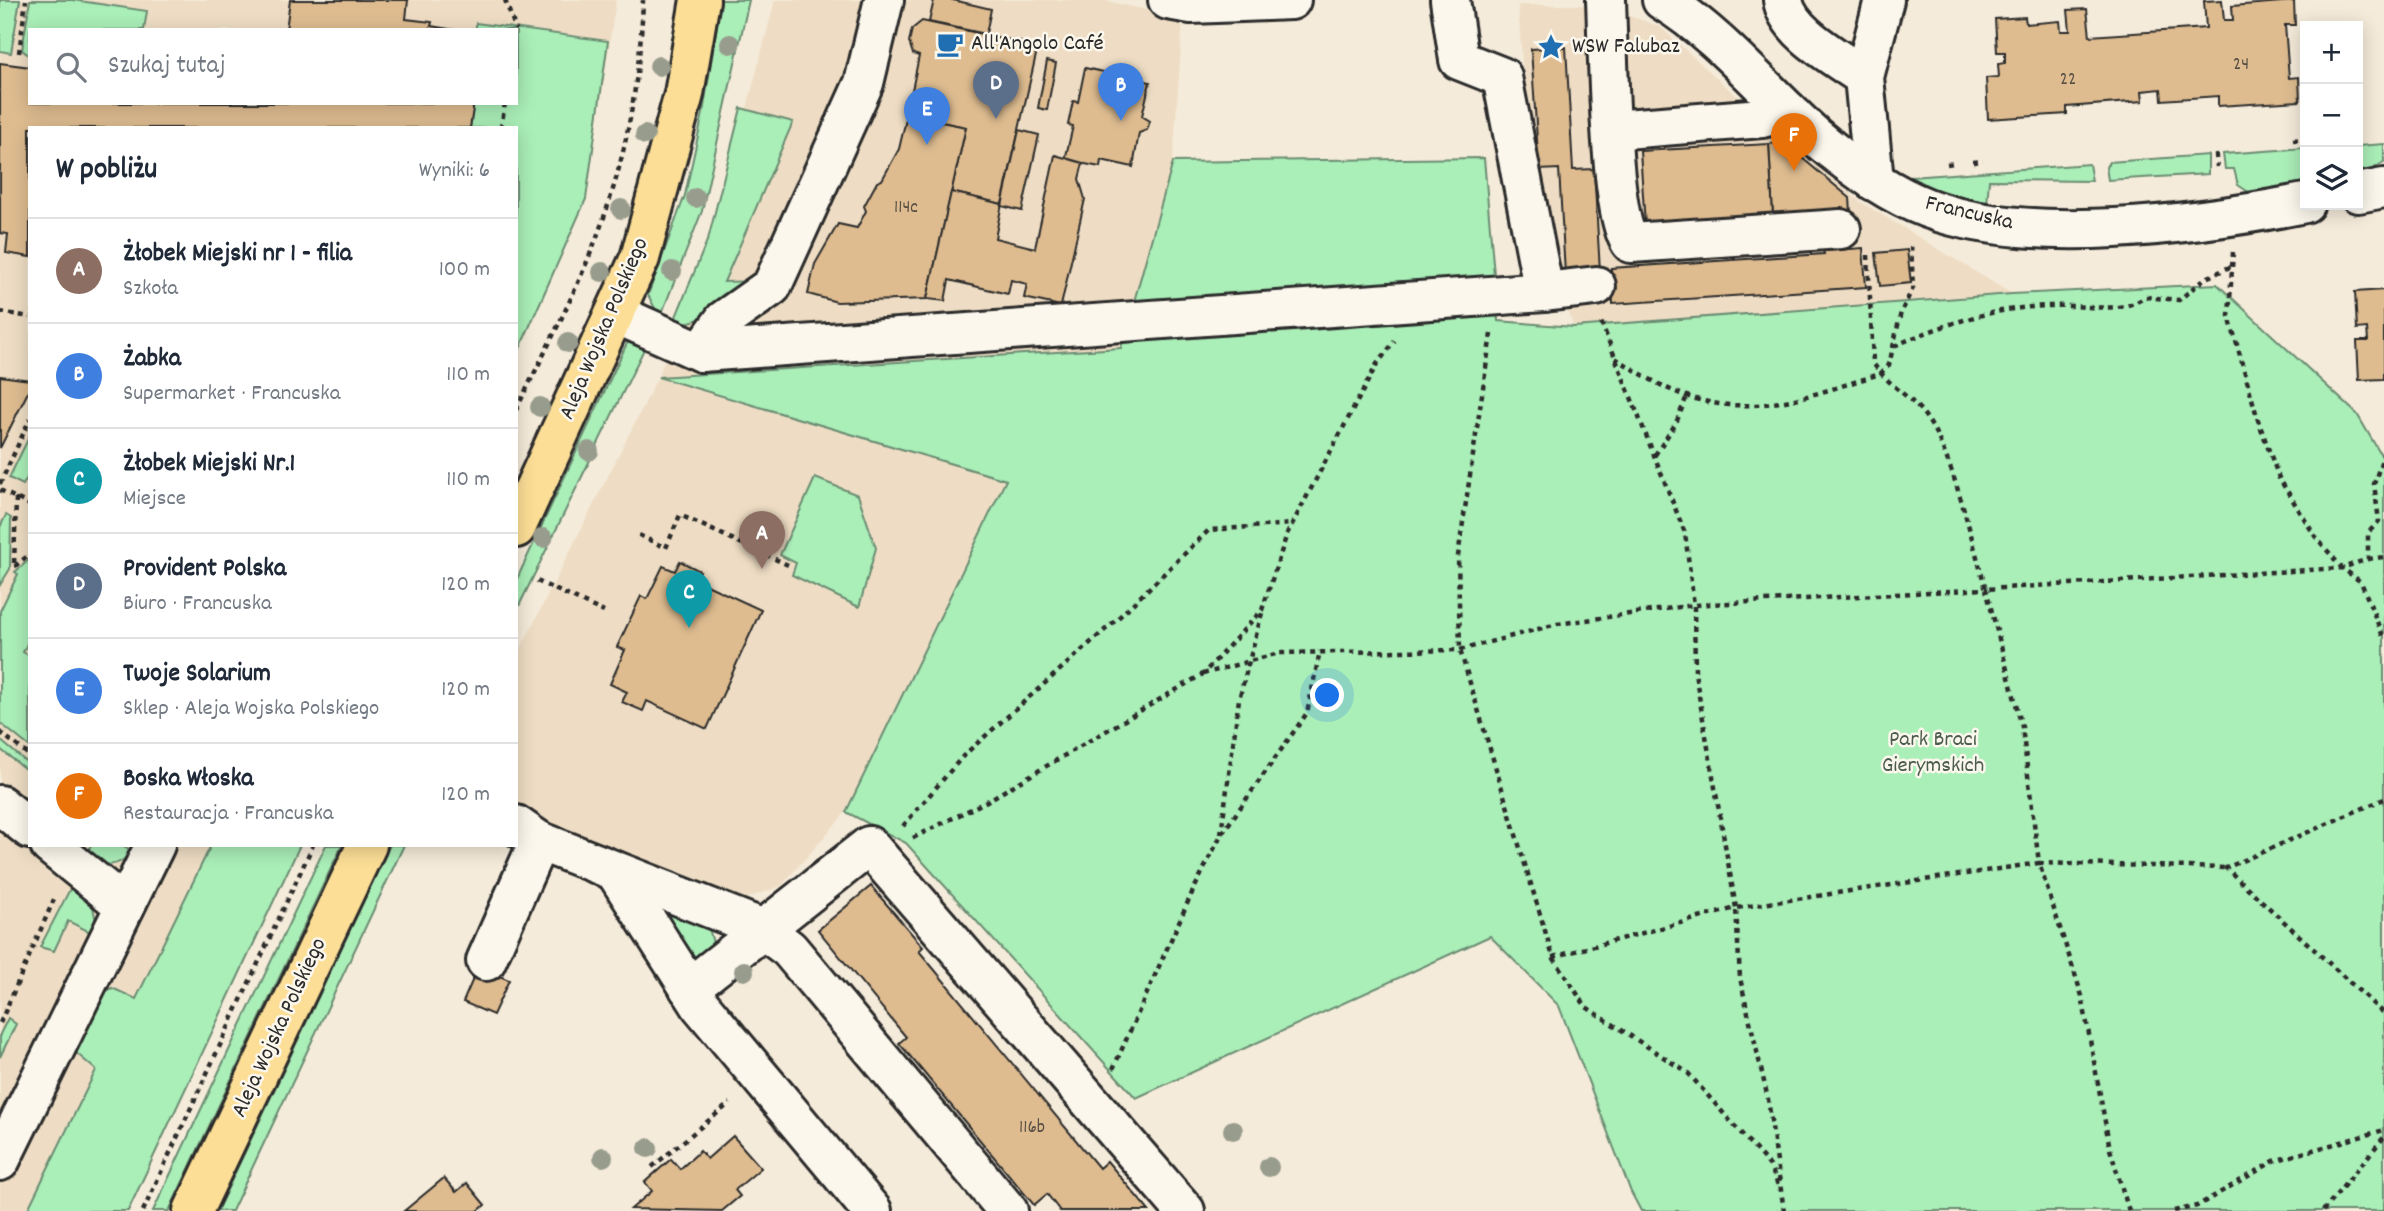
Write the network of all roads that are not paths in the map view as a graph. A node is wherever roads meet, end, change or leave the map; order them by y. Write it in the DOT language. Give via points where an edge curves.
graph roads {
  1 [pos="700,0"];
  2 [pos="884,0"];
  3 [pos="1168,0"];
  4 [pos="1291,0"];
  5 [pos="1450,0"];
  6 [pos="1606,0"];
  7 [pos="1662,0"];
  8 [pos="1783,0"];
  9 [pos="1884,0"];
  10 [pos="1864,77"];
  11 [pos="1788,110"];
  12 [pos="1612,130"];
  13 [pos="1874,181"];
  14 [pos="2384,188"];
  15 [pos="2363,192"];
  16 [pos="2300,204"];
  17 [pos="1854,242"];
  18 [pos="616,314"];
  19 [pos="701,352"];
  20 [pos="525,489"];
  21 [pos="518,519"];
  22 [pos="0,805"];
  23 [pos="28,827"];
  24 [pos="527,833"];
  25 [pos="154,847"];
  26 [pos="366,847"];
  27 [pos="60,854"];
  28 [pos="615,871"];
  29 [pos="125,906"];
  30 [pos="761,928"];
  31 [pos="486,961"];
  32 [pos="689,988"];
  33 [pos="0,1161"];
  34 [pos="193,1211"];
  35 [pos="873,1211"];
  36 [pos="1008,1211"];
  37 [pos="1185,1211"];
  1 -- 18 [label="main road, Aleja Wojska Polskiego" via="684,94 640,258"];
  2 -- 19 [label="street" via="864,83 772,286 724,320"];
  3 -- 4 [label="street" via="1191,4"];
  5 -- 19 [label="street" via="1459,60 1502,77 1566,289"];
  6 -- 12 [label="street"];
  7 -- 11 [label="street, Francuska" via="1699,27"];
  8 -- 10 [label="street" via="1785,12 1805,33"];
  9 -- 10 [label="street"];
  10 -- 13 [label="street"];
  11 -- 12 [label="street" via="1762,118"];
  11 -- 13 [label="street, Francuska"];
  12 -- 17 [label="street" via="1622,224 1631,243"];
  13 -- 16 [label="street, Francuska" via="1927,208 1985,223 2039,229 2235,216"];
  14 -- 15 [label="street"];
  18 -- 19 [label="street"];
  18 -- 20 [label="main road, Aleja Wojska Polskiego"];
  20 -- 21 [label="main road, Aleja Wojska Polskiego"];
  22 -- 23 [label="street"];
  24 -- 28 [label="street"];
  24 -- 31 [label="street"];
  25 -- 29 [label="street"];
  26 -- 34 [label="main road, Aleja Wojska Polskiego"];
  27 -- 29 [label="street"];
  28 -- 30 [label="street"];
  28 -- 32 [label="street"];
  29 -- 33 [label="street"];
  30 -- 32 [label="street"];
  30 -- 36 [label="street" via="789,948"];
  30 -- 37 [label="street" via="869,846"];
  32 -- 35 [label="street"];
}
